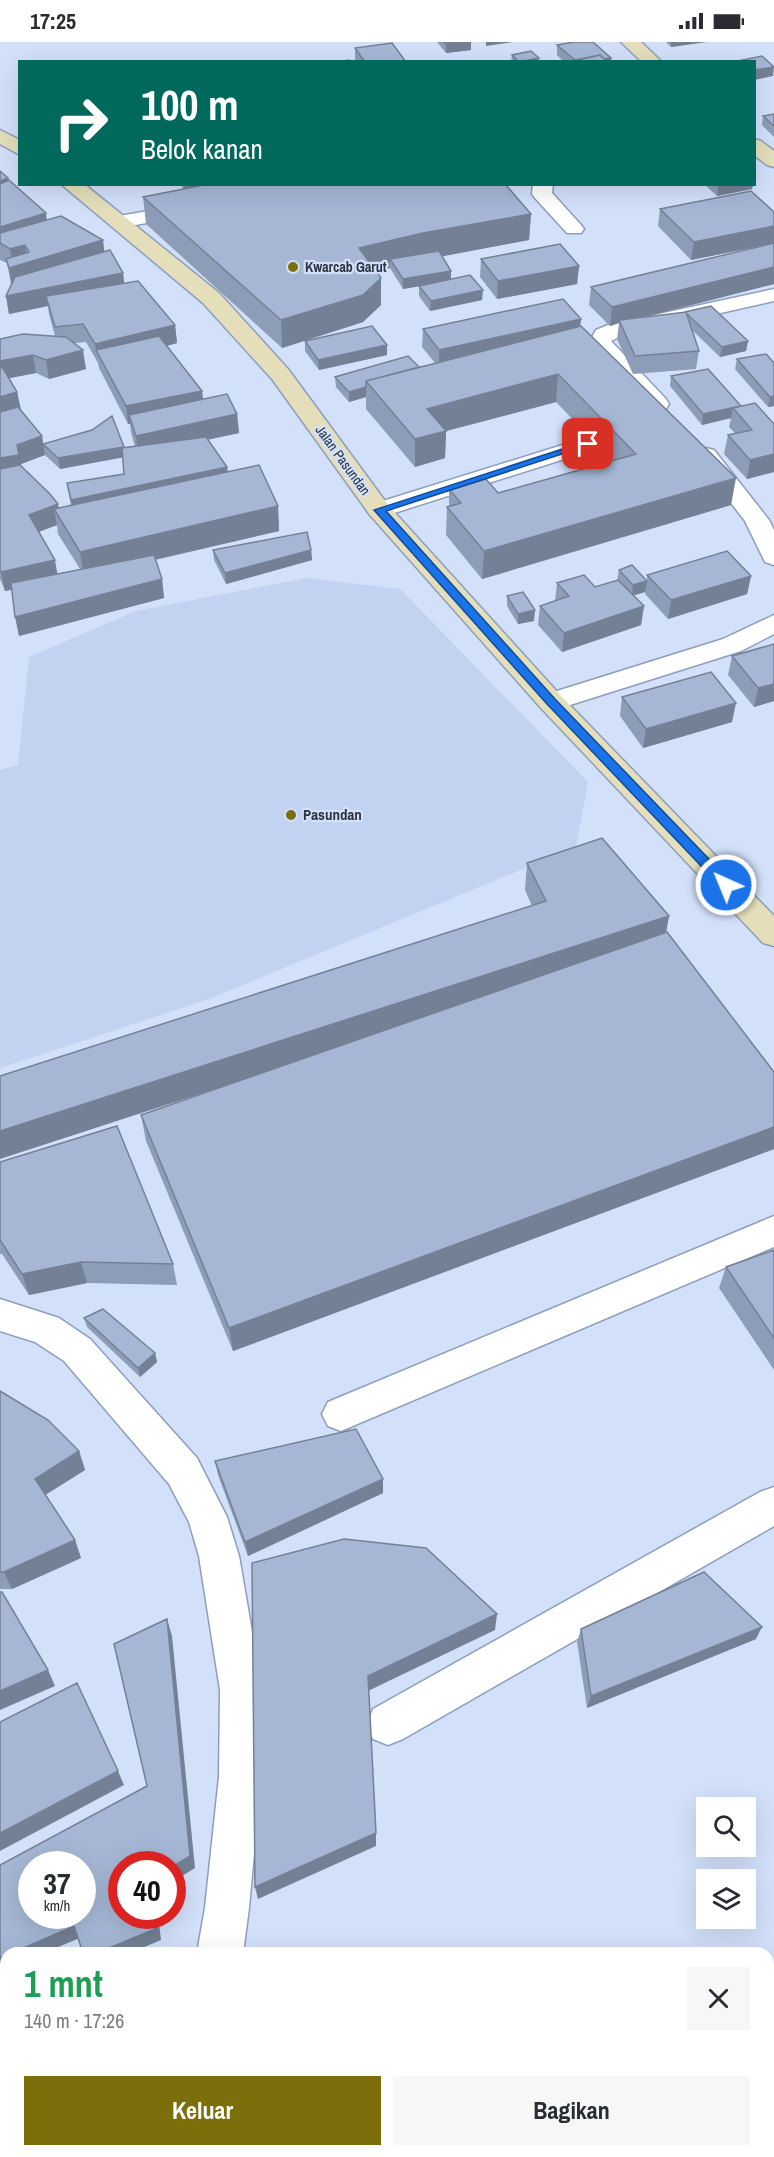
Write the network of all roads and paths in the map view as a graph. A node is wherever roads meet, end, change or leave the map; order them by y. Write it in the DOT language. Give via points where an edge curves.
graph roads {
  1 [pos="630,42"];
  2 [pos="651,60"];
  3 [pos="0,136"];
  4 [pos="756,147"];
  5 [pos="18,148"];
  6 [pos="774,161"];
  7 [pos="74,186"];
  8 [pos="543,186"];
  9 [pos="208,207"];
  10 [pos="119,222"];
  11 [pos="574,229"];
  12 [pos="765,297"];
  13 [pos="774,316"];
  14 [pos="588,444"];
  15 [pos="379,510"];
  16 [pos="774,557"];
  17 [pos="774,623"];
  18 [pos="551,702"];
  19 [pos="774,935"];
  20 [pos="774,1231"];
  21 [pos="0,1316"];
  22 [pos="341,1414"];
  23 [pos="774,1505"];
  24 [pos="388,1724"];
  25 [pos="221,1947"];
  1 -- 2 [label="street"];
  3 -- 5 [label="street"];
  4 -- 6 [label="street"];
  7 -- 10 [label="street, Jalan Pasundan"];
  8 -- 11 [label="street" via="542,194"];
  9 -- 10 [label="street"];
  10 -- 15 [label="street, Jalan Pasundan" via="211,298 272,365"];
  12 -- 13 [label="street"];
  12 -- 16 [label="street" via="616,330 604,335 600,342 719,469 757,520"];
  14 -- 15 [label="street"];
  15 -- 18 [label="street, Jalan Pasundan"];
  17 -- 18 [label="street" via="732,645"];
  18 -- 19 [label="street, Jalan Pasundan"];
  20 -- 22 [label="street"];
  21 -- 25 [label="street" via="46,1329 77,1350 183,1471 207,1517 219,1556 241,1690 240,1777"];
  23 -- 24 [label="street"];
}
